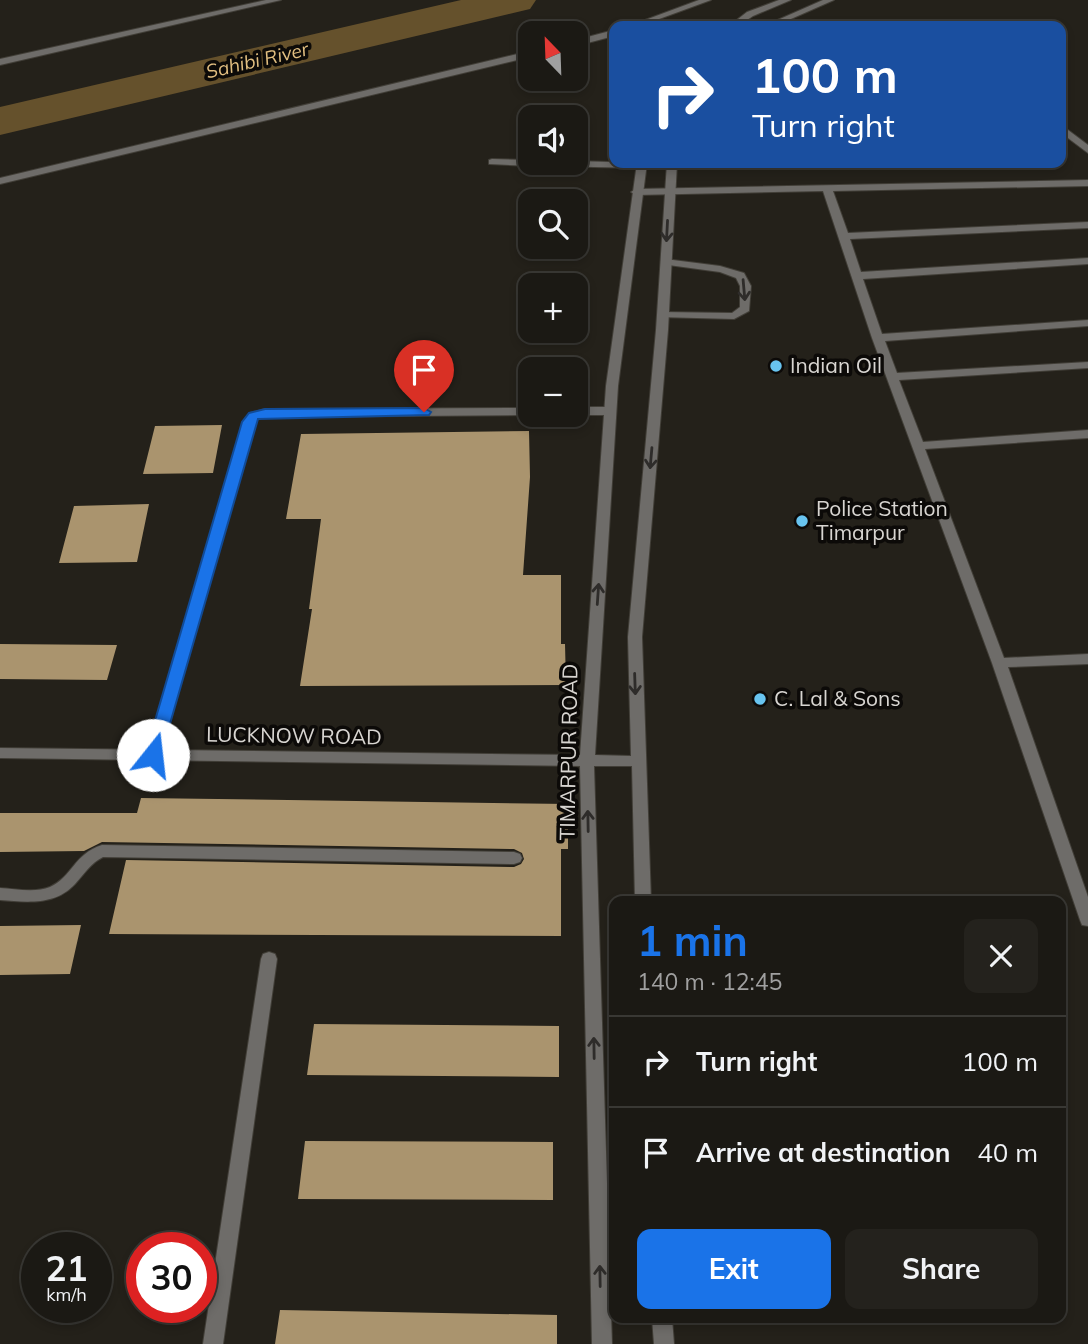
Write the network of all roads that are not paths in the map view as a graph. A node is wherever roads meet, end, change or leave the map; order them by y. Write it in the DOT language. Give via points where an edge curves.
graph roads {
  1 [pos="277,0"];
  2 [pos="707,0"];
  3 [pos="788,0"];
  4 [pos="830,0"];
  5 [pos="647,21"];
  6 [pos="740,21"];
  7 [pos="780,21"];
  8 [pos="609,34"];
  9 [pos="588,40"];
  10 [pos="518,57"];
  11 [pos="0,62"];
  12 [pos="1066,132"];
  13 [pos="1088,150"];
  14 [pos="492,162"];
  15 [pos="518,163"];
  16 [pos="588,163"];
  17 [pos="609,164"];
  18 [pos="640,168"];
  19 [pos="672,168"];
  20 [pos="0,181"];
  21 [pos="1088,183"];
  22 [pos="828,190"];
  23 [pos="636,192"];
  24 [pos="669,193"];
  25 [pos="1088,225"];
  26 [pos="844,236"];
  27 [pos="1088,261"];
  28 [pos="665,262"];
  29 [pos="856,276"];
  30 [pos="662,315"];
  31 [pos="1088,323"];
  32 [pos="878,338"];
  33 [pos="1088,365"];
  34 [pos="894,377"];
  35 [pos="588,411"];
  36 [pos="610,411"];
  37 [pos="518,412"];
  38 [pos="1088,435"];
  39 [pos="918,446"];
  40 [pos="1088,659"];
  41 [pos="999,663"];
  42 [pos="0,753"];
  43 [pos="153,755"];
  44 [pos="638,761"];
  45 [pos="587,762"];
  46 [pos="514,858"];
  47 [pos="0,894"];
  48 [pos="643,896"];
  49 [pos="1088,920"];
  50 [pos="269,959"];
  51 [pos="662,1323"];
  52 [pos="213,1344"];
  53 [pos="601,1344"];
  54 [pos="664,1344"];
  1 -- 11 [label="street"];
  2 -- 5 [label="street"];
  3 -- 6 [label="street"];
  4 -- 7 [label="street"];
  8 -- 9 [label="street"];
  10 -- 20 [label="street"];
  12 -- 13 [label="street"];
  14 -- 15 [label="street"];
  16 -- 17 [label="street"];
  18 -- 23 [label="street, TIMARPUR ROAD"];
  19 -- 24 [label="street"];
  21 -- 22 [label="street"];
  22 -- 24 [label="street"];
  22 -- 26 [label="street"];
  23 -- 24 [label="street"];
  23 -- 36 [label="street, TIMARPUR ROAD"];
  24 -- 28 [label="street, one-way"];
  25 -- 26 [label="street"];
  26 -- 29 [label="street"];
  27 -- 29 [label="street"];
  28 -- 30 [label="street"];
  28 -- 30 [label="street, one-way" via="740,275 745,307 734,316"];
  29 -- 32 [label="street"];
  30 -- 44 [label="street, one-way" via="635,637"];
  31 -- 32 [label="street"];
  32 -- 34 [label="street"];
  33 -- 34 [label="street"];
  34 -- 39 [label="street"];
  35 -- 36 [label="street"];
  45 -- 36 [label="street, TIMARPUR ROAD, one-way"];
  37 -- 43 [label="street" via="254,416"];
  38 -- 39 [label="street"];
  39 -- 41 [label="street"];
  40 -- 41 [label="street"];
  41 -- 49 [label="street"];
  42 -- 43 [label="street, LUCKNOW ROAD"];
  43 -- 45 [label="street, LUCKNOW ROAD"];
  44 -- 45 [label="street, LUCKNOW ROAD"];
  44 -- 48 [label="street"];
  53 -- 45 [label="street, TIMARPUR ROAD, one-way"];
  46 -- 47 [label="street" via="102,851 90,855 55,891"];
  50 -- 52 [label="street"];
  51 -- 54 [label="street"];
}
